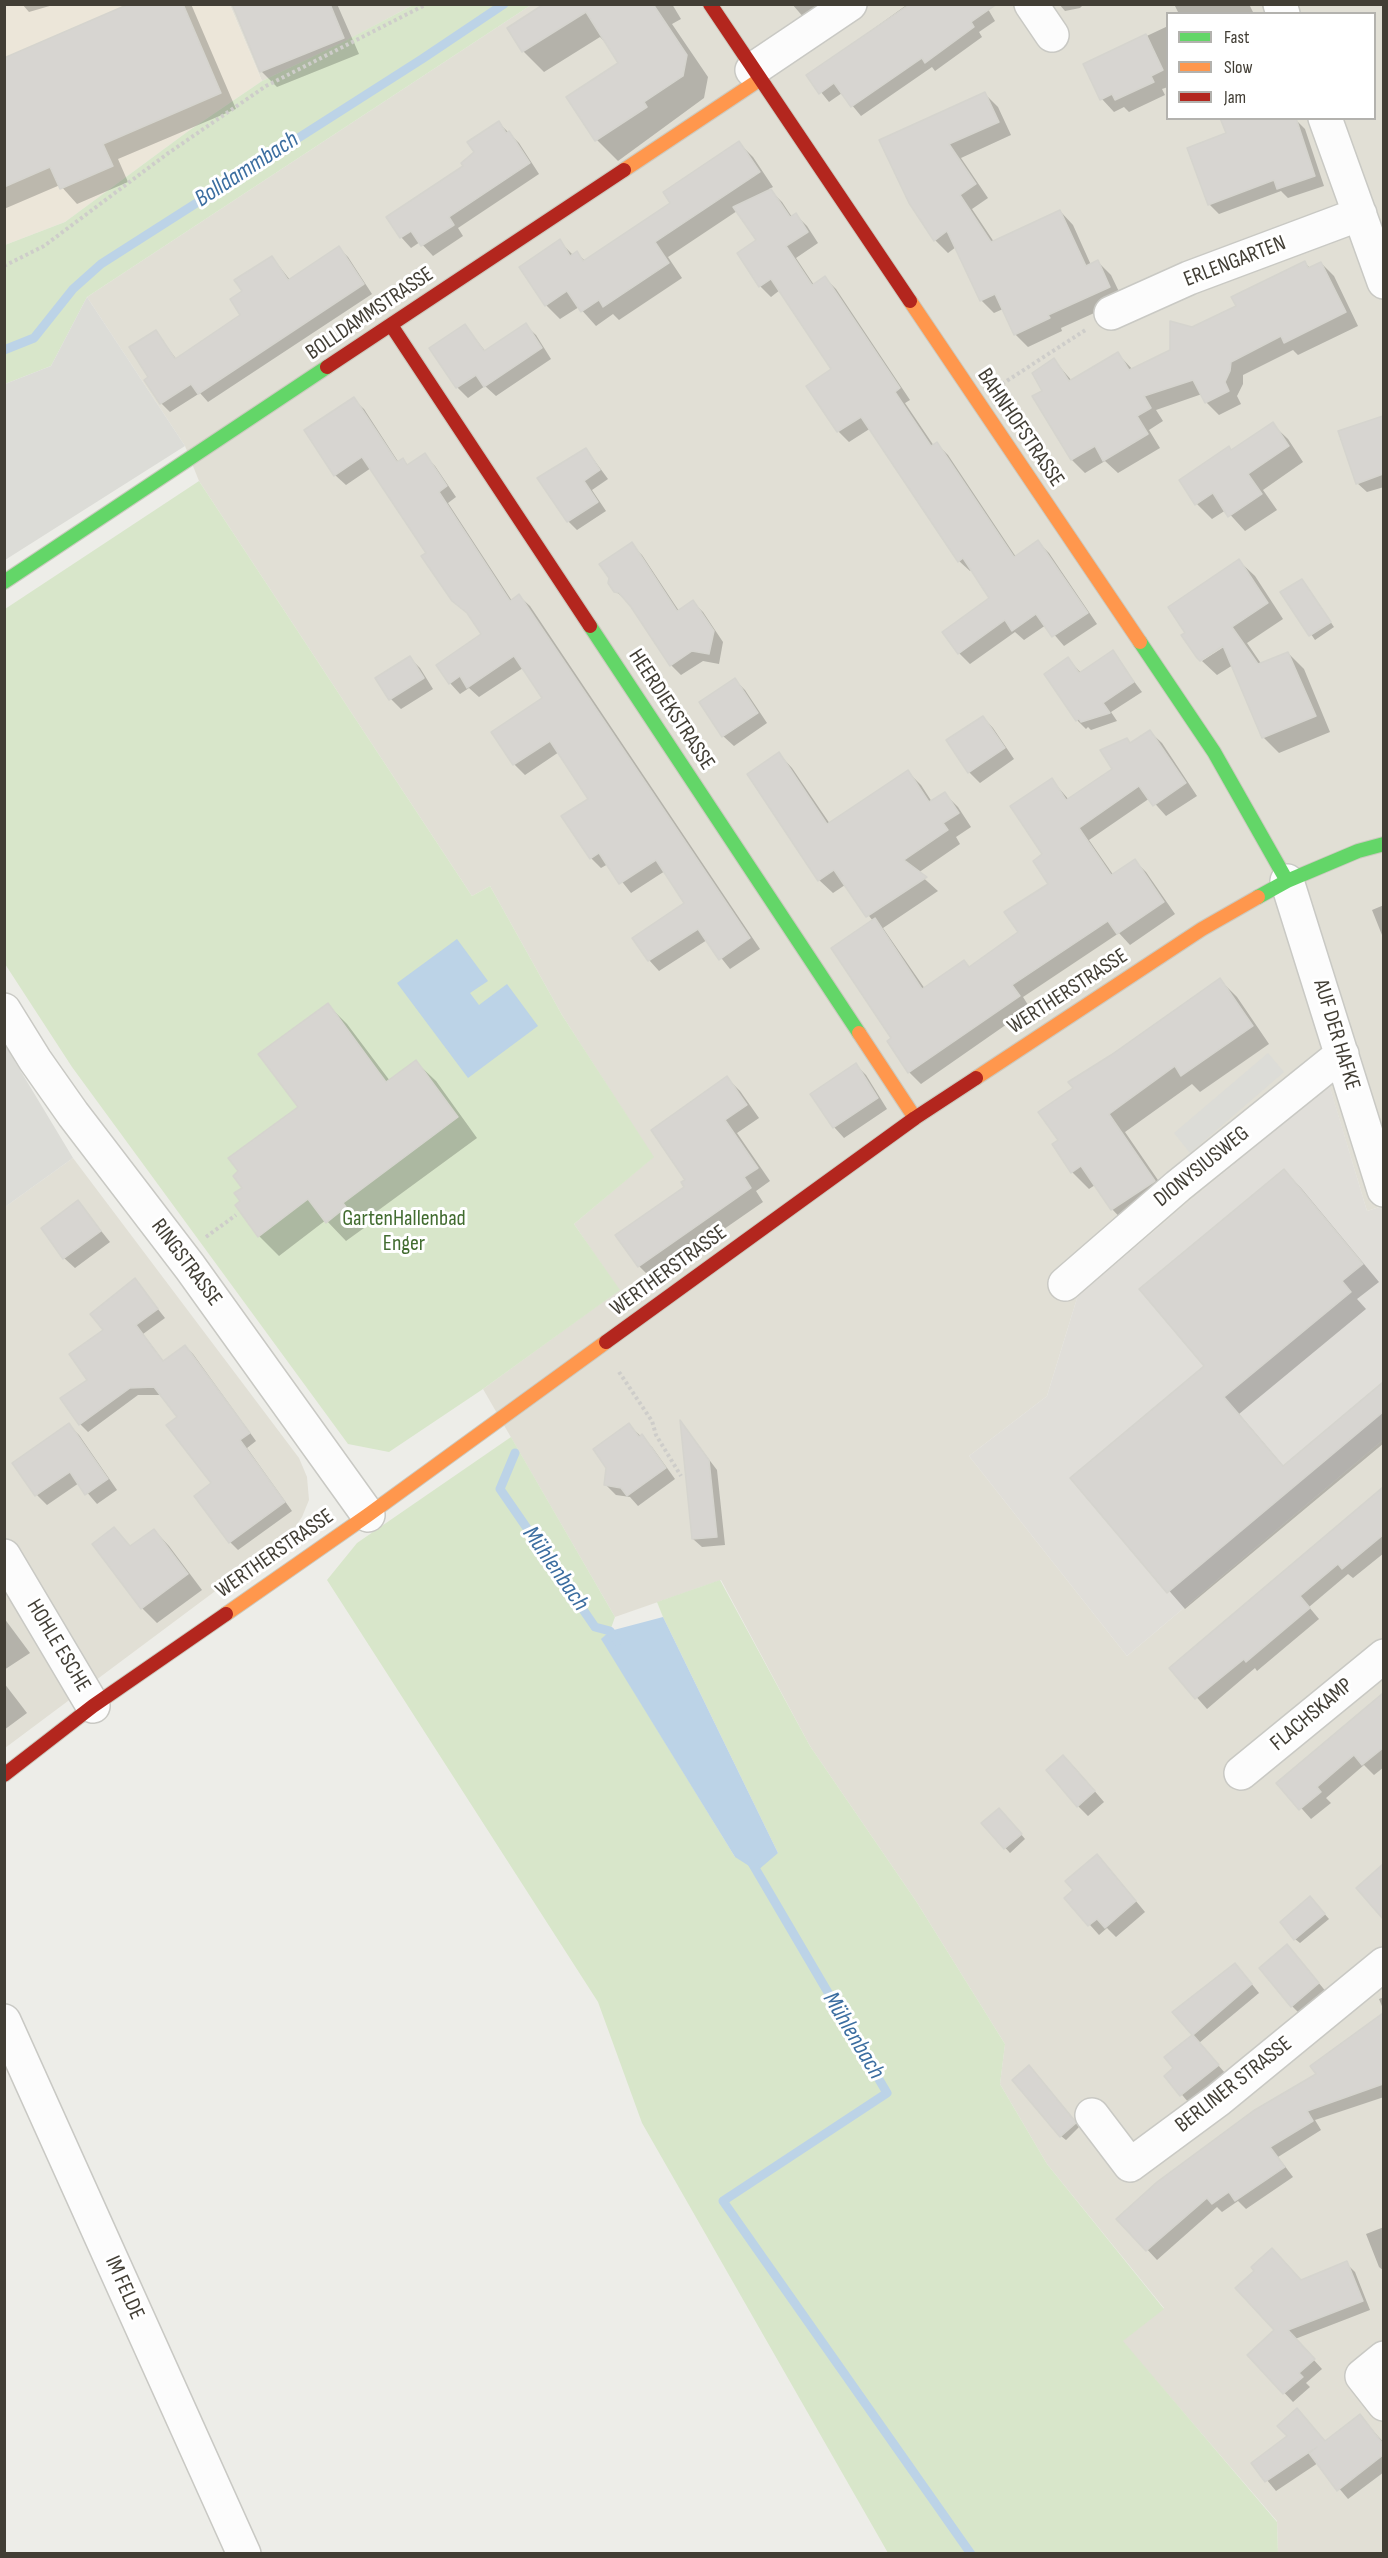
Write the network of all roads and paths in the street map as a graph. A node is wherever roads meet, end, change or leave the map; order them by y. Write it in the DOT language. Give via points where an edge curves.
graph roads {
  1 [pos="427,4"];
  2 [pos="710,4"];
  3 [pos="850,4"];
  4 [pos="1031,4"];
  5 [pos="1052,35"];
  6 [pos="756,75"];
  7 [pos="1325,120"];
  8 [pos="1360,214"];
  9 [pos="4,266"];
  10 [pos="1383,282"];
  11 [pos="1111,314"];
  12 [pos="391,325"];
  13 [pos="976,401"];
  14 [pos="4,582"];
  15 [pos="1383,844"];
  16 [pos="1287,881"];
  17 [pos="4,1010"];
  18 [pos="1342,1054"];
  19 [pos="915,1118"];
  20 [pos="1383,1190"];
  21 [pos="236,1215"];
  22 [pos="213,1232"];
  23 [pos="1065,1284"];
  24 [pos="601,1346"];
  25 [pos="681,1476"];
  26 [pos="368,1515"];
  27 [pos="4,1556"];
  28 [pos="1383,1656"];
  29 [pos="93,1706"];
  30 [pos="1241,1773"];
  31 [pos="4,1775"];
  32 [pos="1383,1964"];
  33 [pos="4,2021"];
  34 [pos="1092,2115"];
  35 [pos="1383,2358"];
  36 [pos="1383,2404"];
  37 [pos="244,2553"];
  1 -- 9 [label="path" via="266,86 44,246"];
  2 -- 6 [label="street, BAHNHOFSTRASSE"];
  3 -- 6 [label="street"];
  4 -- 5 [label="street"];
  6 -- 12 [label="street, BOLLDAMMSTRASSE"];
  6 -- 13 [label="street, BAHNHOFSTRASSE"];
  7 -- 8 [label="street"];
  8 -- 10 [label="street"];
  8 -- 11 [label="street, ERLENGARTEN" via="1189,278"];
  11 -- 13 [label="path"];
  12 -- 14 [label="street, BOLLDAMMSTRASSE"];
  12 -- 19 [label="street, HEERDIEKSTRASSE"];
  13 -- 16 [label="street, BAHNHOFSTRASSE" via="1214,752"];
  15 -- 16 [label="street, WERTHERSTRASSE"];
  16 -- 18 [label="street, AUF DER HAFKE"];
  16 -- 19 [label="street, WERTHERSTRASSE" via="1202,929"];
  17 -- 26 [label="street, RINGSTRASSE" via="73,1114 190,1267"];
  18 -- 20 [label="street, AUF DER HAFKE"];
  18 -- 23 [label="street, DIONYSIUSWEG" via="1178,1186"];
  19 -- 24 [label="street, WERTHERSTRASSE"];
  21 -- 22 [label="path"];
  24 -- 25 [label="path" via="652,1421"];
  24 -- 26 [label="street, WERTHERSTRASSE"];
  26 -- 29 [label="street, WERTHERSTRASSE"];
  27 -- 29 [label="street, HOHLE ESCHE"];
  28 -- 30 [label="street, FLACHSKAMP"];
  29 -- 31 [label="street, WERTHERSTRASSE"];
  32 -- 34 [label="street, BERLINER STRASSE" via="1218,2100 1130,2165"];
  33 -- 37 [label="street, IM FELDE"];
  35 -- 36 [label="street" via="1362,2376"];
}
